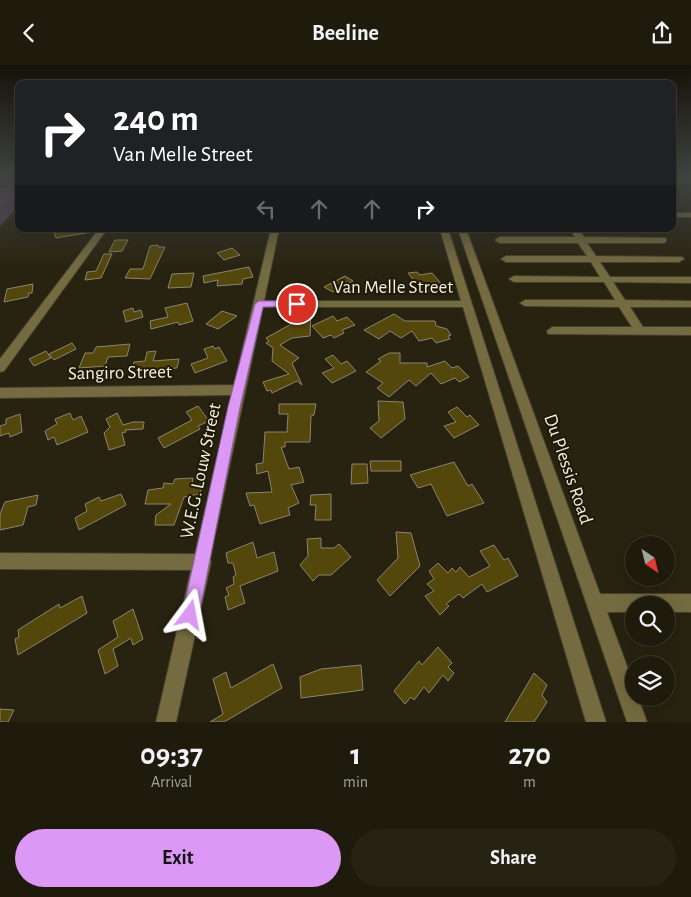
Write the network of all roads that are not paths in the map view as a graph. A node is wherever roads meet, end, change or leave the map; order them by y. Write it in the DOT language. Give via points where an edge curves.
graph roads {
  1 [pos="676,215"];
  2 [pos="691,215"];
  3 [pos="101,232"];
  4 [pos="274,232"];
  5 [pos="445,232"];
  6 [pos="463,232"];
  7 [pos="576,232"];
  8 [pos="499,240"];
  9 [pos="581,240"];
  10 [pos="663,240"];
  11 [pos="506,259"];
  12 [pos="593,259"];
  13 [pos="679,259"];
  14 [pos="514,279"];
  15 [pos="606,279"];
  16 [pos="691,280"];
  17 [pos="525,303"];
  18 [pos="622,303"];
  19 [pos="259,304"];
  20 [pos="466,304"];
  21 [pos="691,304"];
  22 [pos="552,331"];
  23 [pos="640,331"];
  24 [pos="691,331"];
  25 [pos="0,368"];
  26 [pos="240,390"];
  27 [pos="0,393"];
  28 [pos="0,561"];
  29 [pos="203,562"];
  30 [pos="595,603"];
  31 [pos="691,603"];
  32 [pos="166,722"];
  33 [pos="596,722"];
  34 [pos="637,722"];
  1 -- 2 [label="street"];
  3 -- 25 [label="street"];
  4 -- 19 [label="street, W.E.G. Louw Street"];
  5 -- 20 [label="street"];
  6 -- 30 [label="street, Du Plessis Road"];
  7 -- 9 [label="street"];
  8 -- 9 [label="street"];
  9 -- 10 [label="street"];
  9 -- 12 [label="street"];
  11 -- 12 [label="street"];
  12 -- 13 [label="street"];
  12 -- 15 [label="street"];
  14 -- 15 [label="street"];
  15 -- 16 [label="street"];
  15 -- 18 [label="street"];
  17 -- 18 [label="street"];
  18 -- 21 [label="street"];
  18 -- 23 [label="street"];
  19 -- 20 [label="street, Van Melle Street"];
  19 -- 26 [label="street, W.E.G. Louw Street"];
  20 -- 33 [label="street"];
  22 -- 23 [label="street"];
  23 -- 24 [label="street"];
  26 -- 27 [label="street, Sangiro Street"];
  26 -- 29 [label="street, W.E.G. Louw Street"];
  28 -- 29 [label="street"];
  29 -- 32 [label="street, W.E.G. Louw Street"];
  30 -- 31 [label="street"];
  30 -- 34 [label="street, Du Plessis Road"];
}
